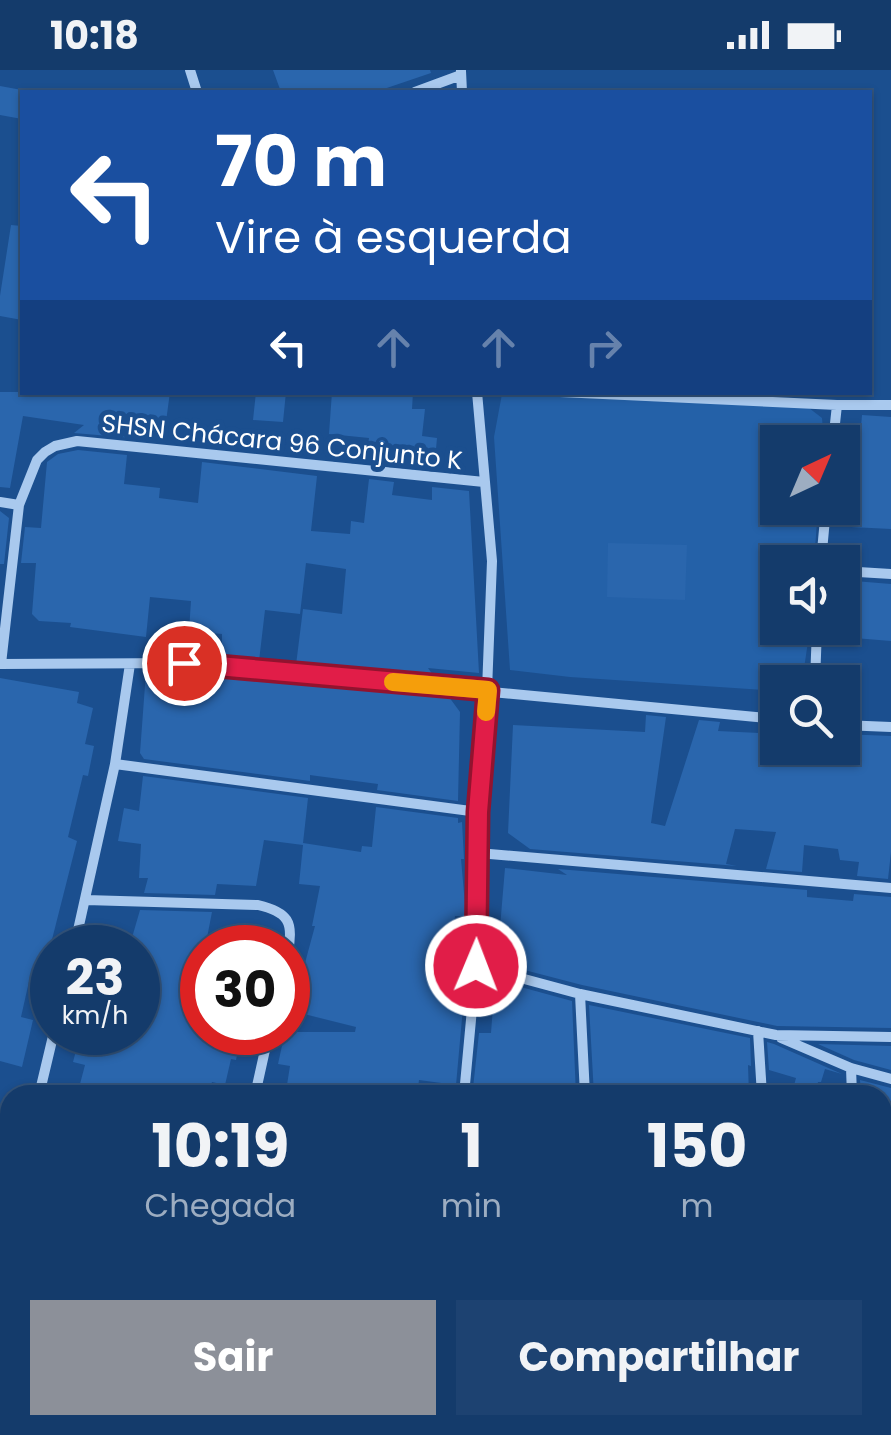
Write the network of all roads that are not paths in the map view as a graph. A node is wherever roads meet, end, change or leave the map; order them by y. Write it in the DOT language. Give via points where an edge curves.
graph roads {
  1 [pos="461,72"];
  2 [pos="420,90"];
  3 [pos="476,395"];
  4 [pos="624,395"];
  5 [pos="891,404"];
  6 [pos="836,405"];
  7 [pos="834,425"];
  8 [pos="484,482"];
  9 [pos="0,502"];
  10 [pos="18,505"];
  11 [pos="860,572"];
  12 [pos="891,574"];
  13 [pos="1,664"];
  14 [pos="130,664"];
  15 [pos="488,690"];
  16 [pos="760,717"];
  17 [pos="860,725"];
  18 [pos="891,727"];
  19 [pos="115,764"];
  20 [pos="478,812"];
  21 [pos="478,854"];
  22 [pos="891,888"];
  23 [pos="86,900"];
  24 [pos="80,925"];
  25 [pos="289,925"];
  26 [pos="476,966"];
  27 [pos="580,994"];
  28 [pos="758,1031"];
  29 [pos="776,1035"];
  30 [pos="891,1037"];
  31 [pos="49,1055"];
  32 [pos="264,1055"];
  33 [pos="851,1068"];
  34 [pos="891,1079"];
  35 [pos="41,1085"];
  36 [pos="257,1085"];
  37 [pos="465,1085"];
  38 [pos="585,1085"];
  39 [pos="761,1085"];
  40 [pos="852,1085"];
  1 -- 2 [label="street"];
  3 -- 8 [label="street"];
  4 -- 6 [label="street"];
  5 -- 6 [label="street"];
  6 -- 7 [label="street"];
  8 -- 10 [label="street, SHSN Chácara 96 Conjunto K" via="77,441 37,460"];
  8 -- 15 [label="street" via="492,561"];
  9 -- 10 [label="street"];
  10 -- 13 [label="street"];
  11 -- 12 [label="street"];
  13 -- 14 [label="street"];
  14 -- 15 [label="street"];
  14 -- 19 [label="street"];
  15 -- 16 [label="street"];
  15 -- 20 [label="street"];
  17 -- 18 [label="street"];
  19 -- 20 [label="street"];
  19 -- 23 [label="street"];
  20 -- 21 [label="street"];
  21 -- 22 [label="street"];
  21 -- 26 [label="street"];
  23 -- 24 [label="street"];
  23 -- 25 [label="street" via="258,906 280,912"];
  26 -- 27 [label="street"];
  26 -- 37 [label="street"];
  27 -- 28 [label="street"];
  27 -- 38 [label="street"];
  28 -- 29 [label="street"];
  28 -- 39 [label="street"];
  29 -- 30 [label="street"];
  29 -- 33 [label="street"];
  31 -- 35 [label="street"];
  32 -- 36 [label="street"];
  33 -- 34 [label="street"];
  33 -- 40 [label="street"];
}
